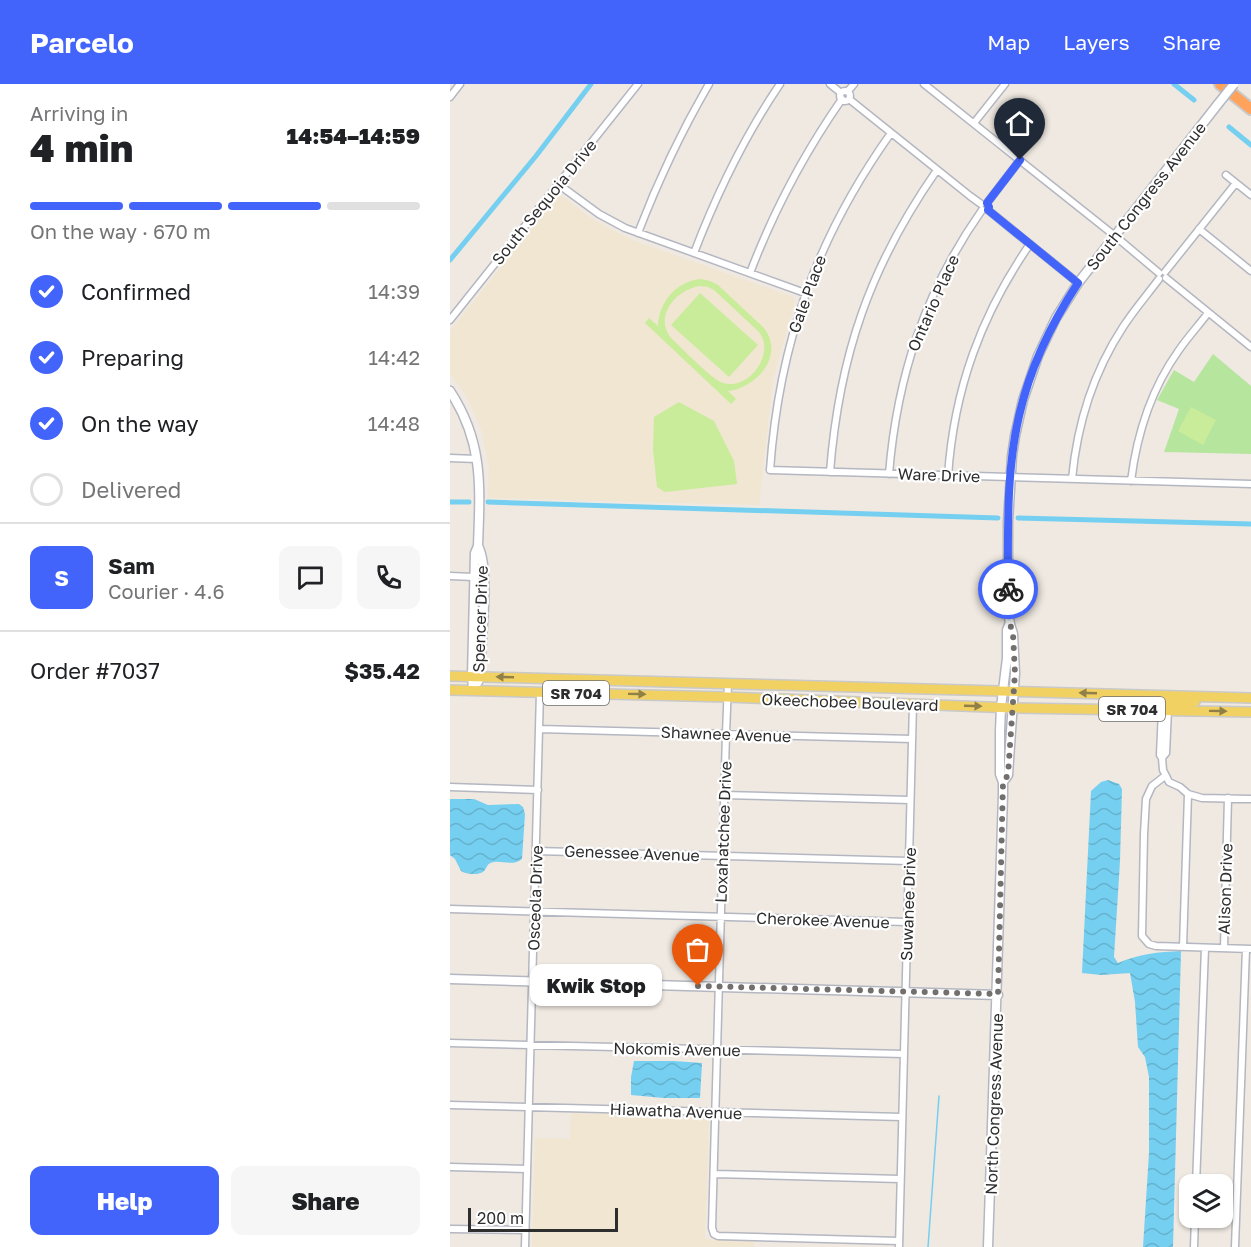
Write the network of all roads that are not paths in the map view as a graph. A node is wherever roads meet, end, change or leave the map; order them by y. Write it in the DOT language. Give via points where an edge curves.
graph roads {
  1 [pos="638,84"];
  2 [pos="709,84"];
  3 [pos="780,84"];
  4 [pos="830,84"];
  5 [pos="854,84"];
  6 [pos="1005,84"];
  7 [pos="1220,84"];
  8 [pos="1234,84"];
  9 [pos="927,85"];
  10 [pos="456,86"];
  11 [pos="845,96"];
  12 [pos="450,97"];
  13 [pos="1251,109"];
  14 [pos="974,123"];
  15 [pos="891,133"];
  16 [pos="1020,160"];
  17 [pos="937,170"];
  18 [pos="1226,175"];
  19 [pos="1236,183"];
  20 [pos="558,184"];
  21 [pos="1251,195"];
  22 [pos="984,207"];
  23 [pos="1199,230"];
  24 [pos="638,233"];
  25 [pos="1115,236"];
  26 [pos="1030,244"];
  27 [pos="694,253"];
  28 [pos="1251,271"];
  29 [pos="750,273"];
  30 [pos="1162,276"];
  31 [pos="1078,283"];
  32 [pos="805,293"];
  33 [pos="1208,313"];
  34 [pos="450,320"];
  35 [pos="1251,347"];
  36 [pos="450,391"];
  37 [pos="450,458"];
  38 [pos="477,459"];
  39 [pos="770,471"];
  40 [pos="830,472"];
  41 [pos="889,474"];
  42 [pos="948,476"];
  43 [pos="1010,477"];
  44 [pos="1072,479"];
  45 [pos="1131,481"];
  46 [pos="1251,484"];
  47 [pos="478,546"];
  48 [pos="450,576"];
  49 [pos="474,577"];
  50 [pos="474,608"];
  51 [pos="483,619"];
  52 [pos="1010,624"];
  53 [pos="450,676"];
  54 [pos="476,676"];
  55 [pos="728,683"];
  56 [pos="450,690"];
  57 [pos="474,690"];
  58 [pos="1003,691"];
  59 [pos="1014,691"];
  60 [pos="540,692"];
  61 [pos="1160,695"];
  62 [pos="1213,696"];
  63 [pos="727,697"];
  64 [pos="1251,698"];
  65 [pos="913,704"];
  66 [pos="1001,707"];
  67 [pos="1013,708"];
  68 [pos="1122,709"];
  69 [pos="1165,710"];
  70 [pos="1251,712"];
  71 [pos="539,729"];
  72 [pos="726,734"];
  73 [pos="912,739"];
  74 [pos="1165,776"];
  75 [pos="1003,782"];
  76 [pos="450,787"];
  77 [pos="538,790"];
  78 [pos="1188,794"];
  79 [pos="724,795"];
  80 [pos="1228,798"];
  81 [pos="1251,799"];
  82 [pos="910,800"];
  83 [pos="536,851"];
  84 [pos="722,856"];
  85 [pos="909,861"];
  86 [pos="450,909"];
  87 [pos="534,912"];
  88 [pos="721,917"];
  89 [pos="907,922"];
  90 [pos="1183,947"];
  91 [pos="1205,948"];
  92 [pos="1224,948"];
  93 [pos="1248,949"];
  94 [pos="450,979"];
  95 [pos="532,982"];
  96 [pos="719,987"];
  97 [pos="905,992"];
  98 [pos="998,994"];
  99 [pos="450,1043"];
  100 [pos="531,1046"];
  101 [pos="717,1050"];
  102 [pos="904,1054"];
  103 [pos="450,1105"];
  104 [pos="529,1107"];
  105 [pos="716,1112"];
  106 [pos="902,1117"];
  107 [pos="450,1167"];
  108 [pos="527,1169"];
  109 [pos="714,1174"];
  110 [pos="1196,1174"];
  111 [pos="900,1179"];
  112 [pos="1195,1228"];
  113 [pos="450,1230"];
  114 [pos="526,1230"];
  115 [pos="899,1244"];
  116 [pos="525,1247"];
  117 [pos="988,1247"];
  118 [pos="1194,1247"];
  119 [pos="1235,1247"];
  1 -- 20 [label="street, South Sequoia Drive"];
  2 -- 24 [label="street" via="669,158"];
  3 -- 27 [label="street" via="737,155"];
  4 -- 11 [label="street"];
  5 -- 11 [label="street"];
  6 -- 14 [label="street"];
  7 -- 13 [label="highway"];
  8 -- 25 [label="street, South Congress Avenue, bridge"];
  9 -- 14 [label="street"];
  10 -- 12 [label="street"];
  11 -- 15 [label="street"];
  11 -- 29 [label="street" via="784,192"];
  14 -- 16 [label="street"];
  15 -- 17 [label="street"];
  15 -- 32 [label="street, Gale Place" via="848,200"];
  16 -- 22 [label="street, Ontario Place"];
  16 -- 25 [label="street"];
  17 -- 22 [label="street"];
  17 -- 40 [label="street" via="896,234 861,313 839,396"];
  18 -- 19 [label="street"];
  19 -- 21 [label="street"];
  19 -- 23 [label="street"];
  20 -- 24 [label="street" via="598,214"];
  20 -- 34 [label="street, South Sequoia Drive"];
  22 -- 26 [label="street"];
  22 -- 41 [label="street, Ontario Place" via="945,268 916,334 898,404"];
  23 -- 28 [label="street"];
  23 -- 30 [label="street"];
  24 -- 27 [label="street"];
  25 -- 30 [label="street"];
  25 -- 31 [label="street, South Congress Avenue"];
  26 -- 31 [label="street"];
  26 -- 42 [label="street" via="1005,282 971,359 955,419"];
  27 -- 29 [label="street"];
  29 -- 32 [label="street"];
  30 -- 33 [label="street"];
  30 -- 44 [label="street" via="1122,327 1096,378 1078,432"];
  31 -- 43 [label="street, South Congress Avenue" via="1047,336 1029,380"];
  32 -- 39 [label="street, Gale Place" via="779,391"];
  33 -- 35 [label="street"];
  33 -- 45 [label="street" via="1179,350 1153,394 1139,435"];
  36 -- 38 [label="street, Spencer Drive" via="467,422"];
  37 -- 38 [label="street"];
  38 -- 47 [label="street, Spencer Drive"];
  39 -- 40 [label="street, Ware Drive"];
  40 -- 41 [label="street, Ware Drive"];
  41 -- 42 [label="street, Ware Drive"];
  42 -- 43 [label="street, Ware Drive"];
  43 -- 44 [label="street, Ware Drive"];
  43 -- 52 [label="street, South Congress Avenue"];
  44 -- 45 [label="street, Ware Drive"];
  45 -- 46 [label="street, Ware Drive"];
  47 -- 49 [label="street, Spencer Drive"];
  47 -- 51 [label="street, Spencer Drive" via="484,579"];
  48 -- 49 [label="street"];
  49 -- 50 [label="street, Spencer Drive"];
  50 -- 51 [label="street"];
  50 -- 54 [label="street, Spencer Drive"];
  51 -- 54 [label="street, Spencer Drive"];
  52 -- 58 [label="street, South Congress Avenue"];
  52 -- 59 [label="street, South Congress Avenue"];
  53 -- 54 [label="main road, Okeechobee Boulevard / SR 704"];
  55 -- 54 [label="main road, Okeechobee Boulevard / SR 704, one-way"];
  54 -- 57 [label="street, Spencer Drive"];
  55 -- 58 [label="main road, Okeechobee Boulevard / SR 704"];
  55 -- 63 [label="street, Loxahatchee Drive"];
  56 -- 57 [label="main road, Okeechobee Boulevard / SR 704"];
  57 -- 60 [label="main road, Okeechobee Boulevard / SR 704"];
  58 -- 59 [label="main road, Okeechobee Boulevard / SR 704"];
  58 -- 66 [label="street, North Congress Avenue"];
  61 -- 59 [label="main road, Okeechobee Boulevard / SR 704, one-way"];
  59 -- 67 [label="street, North Congress Avenue"];
  60 -- 63 [label="main road, Okeechobee Boulevard / SR 704, one-way"];
  60 -- 71 [label="street, Osceola Drive"];
  61 -- 62 [label="main road, Okeechobee Boulevard / SR 704"];
  61 -- 68 [label="main road" via="1154,702 1130,704"];
  62 -- 64 [label="main road, Okeechobee Boulevard / SR 704"];
  62 -- 69 [label="main road" via="1208,702 1168,703"];
  63 -- 65 [label="main road, Okeechobee Boulevard / SR 704"];
  63 -- 72 [label="street, Loxahatchee Drive"];
  65 -- 66 [label="main road, Okeechobee Boulevard / SR 704, one-way"];
  65 -- 73 [label="street, Suwanee Drive"];
  66 -- 67 [label="main road, Okeechobee Boulevard / SR 704"];
  66 -- 75 [label="street, North Congress Avenue"];
  67 -- 68 [label="main road, Okeechobee Boulevard / SR 704"];
  67 -- 75 [label="street, North Congress Avenue" via="1008,775"];
  68 -- 69 [label="main road, Okeechobee Boulevard / SR 704"];
  69 -- 70 [label="main road, Okeechobee Boulevard / SR 704, one-way"];
  69 -- 74 [label="street" via="1160,755"];
  71 -- 72 [label="street, Shawnee Avenue"];
  71 -- 77 [label="street, Osceola Drive"];
  72 -- 73 [label="street, Shawnee Avenue"];
  72 -- 79 [label="street, Loxahatchee Drive"];
  73 -- 82 [label="street, Suwanee Drive"];
  74 -- 78 [label="street"];
  74 -- 90 [label="street" via="1152,786 1146,799 1141,932 1146,942 1153,945"];
  75 -- 98 [label="street, North Congress Avenue"];
  76 -- 77 [label="street"];
  77 -- 83 [label="street, Osceola Drive"];
  78 -- 80 [label="street"];
  78 -- 90 [label="street"];
  79 -- 82 [label="street"];
  79 -- 84 [label="street, Loxahatchee Drive"];
  80 -- 81 [label="street"];
  80 -- 92 [label="street, Alison Drive"];
  82 -- 85 [label="street, Suwanee Drive"];
  83 -- 84 [label="street, Genessee Avenue"];
  83 -- 87 [label="street, Osceola Drive"];
  84 -- 85 [label="street, Genessee Avenue"];
  84 -- 88 [label="street, Loxahatchee Drive"];
  85 -- 89 [label="street, Suwanee Drive"];
  86 -- 87 [label="street, Cherokee Avenue"];
  87 -- 88 [label="street, Cherokee Avenue"];
  87 -- 95 [label="street, Osceola Drive"];
  88 -- 89 [label="street, Cherokee Avenue"];
  88 -- 96 [label="street, Loxahatchee Drive"];
  89 -- 97 [label="street, Suwanee Drive"];
  90 -- 91 [label="street"];
  91 -- 92 [label="street"];
  91 -- 110 [label="street"];
  92 -- 93 [label="street, Alison Drive"];
  93 -- 119 [label="street, Alison Drive"];
  94 -- 95 [label="street"];
  95 -- 96 [label="street"];
  95 -- 100 [label="street, Osceola Drive"];
  96 -- 97 [label="street"];
  96 -- 101 [label="street, Loxahatchee Drive"];
  97 -- 98 [label="street"];
  97 -- 102 [label="street, Suwanee Drive"];
  98 -- 117 [label="street, North Congress Avenue"];
  99 -- 100 [label="street, Nokomis Avenue"];
  100 -- 101 [label="street, Nokomis Avenue"];
  100 -- 104 [label="street, Osceola Drive"];
  101 -- 102 [label="street, Nokomis Avenue"];
  101 -- 105 [label="street, Loxahatchee Drive"];
  102 -- 106 [label="street, Suwanee Drive"];
  103 -- 104 [label="street, Hiawatha Avenue"];
  104 -- 105 [label="street, Hiawatha Avenue"];
  104 -- 108 [label="street, Osceola Drive"];
  105 -- 106 [label="street, Hiawatha Avenue"];
  105 -- 109 [label="street, Loxahatchee Drive"];
  106 -- 111 [label="street, Suwanee Drive"];
  107 -- 108 [label="street"];
  108 -- 114 [label="street, Osceola Drive"];
  109 -- 111 [label="street"];
  109 -- 115 [label="street, Loxahatchee Drive" via="712,1228 718,1236"];
  111 -- 115 [label="street, Suwanee Drive"];
  112 -- 118 [label="street"];
  113 -- 114 [label="street"];
  114 -- 116 [label="street, Osceola Drive"];
}
